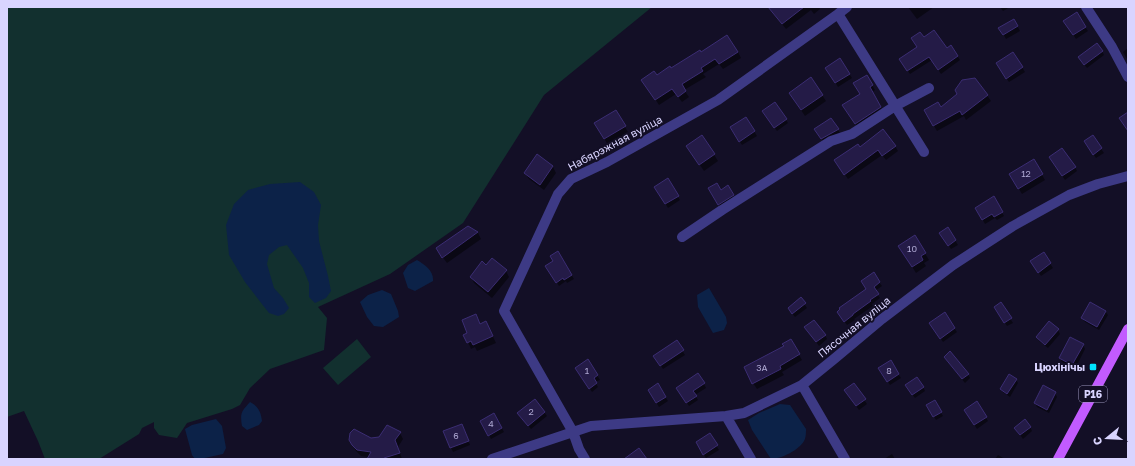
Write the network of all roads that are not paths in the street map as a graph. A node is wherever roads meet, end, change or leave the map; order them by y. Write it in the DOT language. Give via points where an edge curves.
graph roads {
  1 [pos="847,7"];
  2 [pos="1086,7"];
  3 [pos="838,14"];
  4 [pos="1128,77"];
  5 [pos="929,88"];
  6 [pos="895,106"];
  7 [pos="924,152"];
  8 [pos="1128,176"];
  9 [pos="682,237"];
  10 [pos="1128,329"];
  11 [pos="802,384"];
  12 [pos="726,416"];
  13 [pos="573,432"];
  14 [pos="492,459"];
  15 [pos="585,459"];
  16 [pos="751,459"];
  17 [pos="845,459"];
  18 [pos="1058,459"];
  1 -- 3 [label="street, Набярэжная вуліца"];
  2 -- 4 [label="street"];
  3 -- 6 [label="street"];
  3 -- 13 [label="street, Набярэжная вуліца" via="718,100 572,179 558,194 504,311"];
  5 -- 6 [label="street"];
  6 -- 7 [label="street"];
  6 -- 9 [label="street" via="852,134 831,141"];
  8 -- 11 [label="street, Пясочная вуліца" via="1069,195 1013,226 953,265"];
  10 -- 18 [label="main road, Р16"];
  11 -- 12 [label="street, Пясочная вуліца" via="744,413"];
  11 -- 17 [label="street"];
  12 -- 13 [label="street, Пясочная вуліца" via="591,426"];
  12 -- 16 [label="street"];
  13 -- 14 [label="street, Пясочная вуліца"];
  13 -- 15 [label="street"];
}
